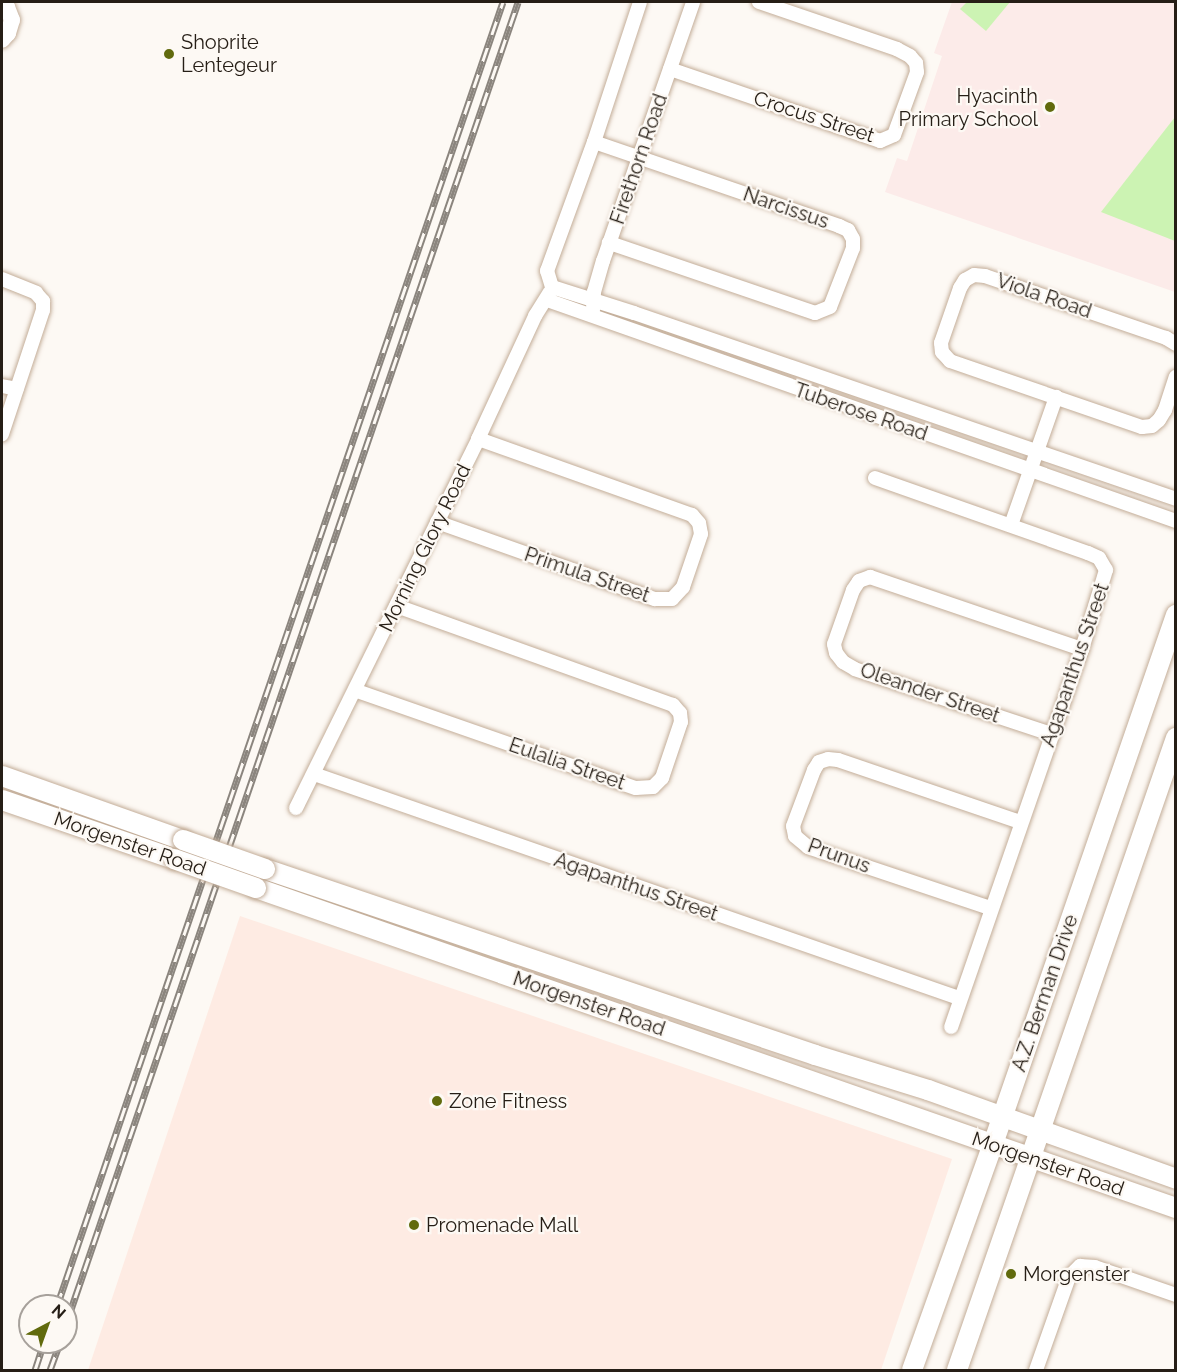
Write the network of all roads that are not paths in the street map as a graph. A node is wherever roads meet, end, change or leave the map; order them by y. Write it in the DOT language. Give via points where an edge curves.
graph roads {
  1 [pos="640,2"];
  2 [pos="693,2"];
  3 [pos="759,2"];
  4 [pos="10,6"];
  5 [pos="2,40"];
  6 [pos="670,69"];
  7 [pos="594,142"];
  8 [pos="638,158"];
  9 [pos="609,243"];
  10 [pos="2,279"];
  11 [pos="549,294"];
  12 [pos="596,302"];
  13 [pos="591,316"];
  14 [pos="1176,344"];
  15 [pos="1176,377"];
  16 [pos="2,386"];
  17 [pos="17,389"];
  18 [pos="1056,397"];
  19 [pos="2,434"];
  20 [pos="478,439"];
  21 [pos="1038,451"];
  22 [pos="1031,471"];
  23 [pos="875,478"];
  24 [pos="1176,499"];
  25 [pos="1176,521"];
  26 [pos="437,522"];
  27 [pos="1011,525"];
  28 [pos="396,606"];
  29 [pos="1176,615"];
  30 [pos="1082,649"];
  31 [pos="357,691"];
  32 [pos="1051,734"];
  33 [pos="1176,738"];
  34 [pos="314,774"];
  35 [pos="2,776"];
  36 [pos="2,800"];
  37 [pos="297,808"];
  38 [pos="1020,822"];
  39 [pos="990,908"];
  40 [pos="959,999"];
  41 [pos="951,1027"];
  42 [pos="1003,1117"];
  43 [pos="1040,1130"];
  44 [pos="993,1144"];
  45 [pos="1030,1158"];
  46 [pos="1176,1179"];
  47 [pos="1176,1208"];
  48 [pos="1176,1295"];
  49 [pos="912,1371"];
  50 [pos="957,1371"];
  51 [pos="1036,1371"];
  1 -- 7 [label="street"];
  2 -- 6 [label="street, Firethorn Road"];
  3 -- 6 [label="street, Crocus Street" via="910,56 917,72 894,135 880,141"];
  4 -- 5 [label="street" via="11,27"];
  6 -- 8 [label="street, Firethorn Road"];
  7 -- 8 [label="street, Narcissus"];
  7 -- 11 [label="street" via="547,271"];
  8 -- 9 [label="street, Firethorn Road"];
  8 -- 9 [label="street, Narcissus" via="839,226 848,230 853,248 830,307 815,313"];
  9 -- 12 [label="street, Firethorn Road" via="595,286"];
  10 -- 17 [label="street" via="36,293 43,301"];
  11 -- 12 [label="street, Tuberose Road"];
  11 -- 13 [label="street, Tuberose Road"];
  11 -- 20 [label="street, Morning Glory Road"];
  12 -- 13 [label="street, Firethorn Road"];
  12 -- 21 [label="street, Tuberose Road"];
  13 -- 22 [label="street, Tuberose Road"];
  14 -- 18 [label="street, Viola Road" via="985,276 974,275 965,280 941,343 942,352 961,366"];
  15 -- 18 [label="street, Viola Road" via="1165,410 1152,426 1142,427"];
  16 -- 17 [label="street"];
  17 -- 19 [label="street"];
  18 -- 21 [label="street"];
  20 -- 26 [label="street, Morning Glory Road"];
  20 -- 26 [label="street, Primula Street" via="692,515 702,534 683,587 672,599 655,599"];
  21 -- 22 [label="street"];
  21 -- 24 [label="street, Tuberose Road"];
  22 -- 25 [label="street, Tuberose Road"];
  22 -- 27 [label="street"];
  23 -- 27 [label="street, Agapanthus Street"];
  26 -- 28 [label="street, Morning Glory Road"];
  27 -- 30 [label="street, Agapanthus Street" via="1088,553 1105,565 1106,576"];
  28 -- 31 [label="street, Morning Glory Road"];
  28 -- 31 [label="street, Eulalia Street" via="673,705 681,722 662,778 652,786 636,788"];
  29 -- 42 [label="main road, A.Z. Berman Drive"];
  30 -- 32 [label="street, Agapanthus Street"];
  30 -- 32 [label="street, Oleander Street" via="878,579 870,577 853,590 834,644 843,662"];
  31 -- 34 [label="street, Morning Glory Road"];
  32 -- 38 [label="street, Agapanthus Street"];
  33 -- 43 [label="main road, A.Z. Berman Drive"];
  34 -- 37 [label="street, Morning Glory Road"];
  34 -- 40 [label="street, Agapanthus Street"];
  35 -- 42 [label="main road, Morgenster Road, bridge"];
  36 -- 44 [label="main road, Morgenster Road, bridge"];
  38 -- 39 [label="street, Agapanthus Street"];
  38 -- 39 [label="street, Prunus" via="828,759 819,762 814,770 793,826 795,836 808,847"];
  39 -- 40 [label="street, Agapanthus Street"];
  40 -- 41 [label="street, Agapanthus Street"];
  42 -- 43 [label="main road, Morgenster Road"];
  42 -- 44 [label="main road, A.Z. Berman Drive"];
  43 -- 45 [label="main road, A.Z. Berman Drive"];
  43 -- 46 [label="main road, Morgenster Road"];
  44 -- 45 [label="main road, Morgenster Road"];
  44 -- 49 [label="main road, A.Z. Berman Drive"];
  45 -- 47 [label="main road, Morgenster Road"];
  45 -- 50 [label="main road, A.Z. Berman Drive"];
  48 -- 51 [label="street" via="1095,1267 1080,1266 1069,1277"];
}
